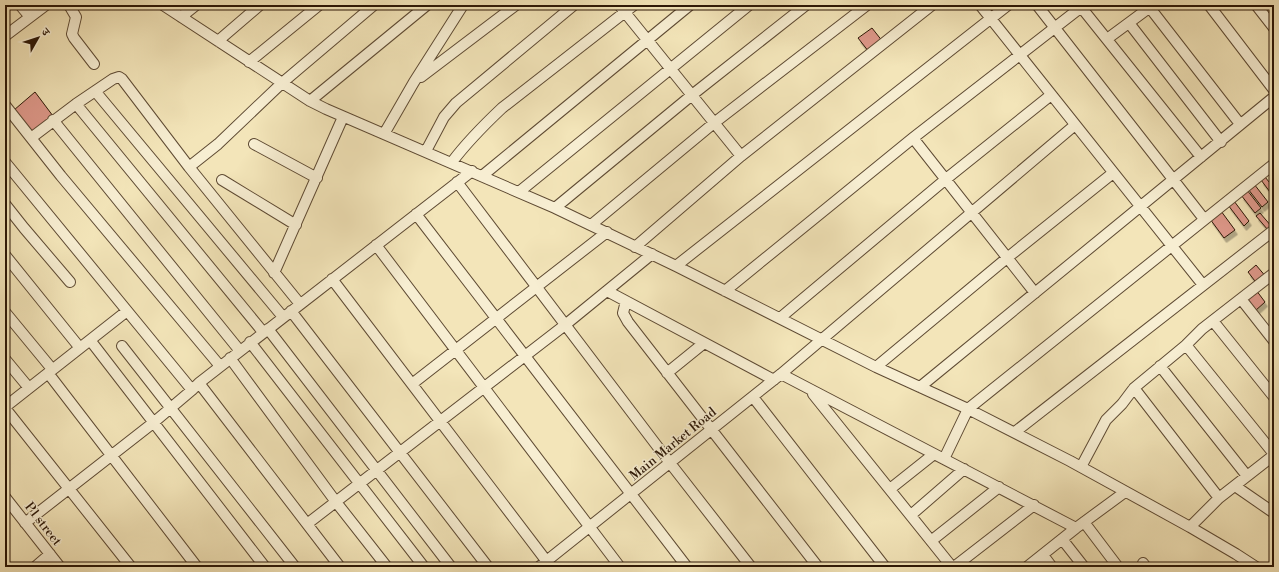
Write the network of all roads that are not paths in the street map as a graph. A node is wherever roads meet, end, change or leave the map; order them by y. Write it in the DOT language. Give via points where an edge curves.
graph roads {
  1 [pos="20,5"];
  2 [pos="46,5"];
  3 [pos="69,5"];
  4 [pos="163,5"];
  5 [pos="196,5"];
  6 [pos="260,5"];
  7 [pos="319,5"];
  8 [pos="374,5"];
  9 [pos="427,5"];
  10 [pos="463,5"];
  11 [pos="516,5"];
  12 [pos="574,5"];
  13 [pos="634,5"];
  14 [pos="690,5"];
  15 [pos="749,5"];
  16 [pos="806,5"];
  17 [pos="867,5"];
  18 [pos="932,5"];
  19 [pos="980,5"];
  20 [pos="1008,5"];
  21 [pos="1037,5"];
  22 [pos="1209,5"];
  23 [pos="1256,5"];
  24 [pos="1082,6"];
  25 [pos="1151,6"];
  26 [pos="622,9"];
  27 [pos="30,17"];
  28 [pos="181,17"];
  29 [pos="991,18"];
  30 [pos="1129,23"];
  31 [pos="1055,28"];
  32 [pos="1274,28"];
  33 [pos="5,36"];
  34 [pos="1107,39"];
  35 [pos="647,40"];
  36 [pos="218,41"];
  37 [pos="1020,55"];
  38 [pos="249,62"];
  39 [pos="94,64"];
  40 [pos="670,68"];
  41 [pos="414,82"];
  42 [pos="282,83"];
  43 [pos="1274,90"];
  44 [pos="95,91"];
  45 [pos="692,95"];
  46 [pos="1051,95"];
  47 [pos="1274,98"];
  48 [pos="310,101"];
  49 [pos="76,104"];
  50 [pos="5,105"];
  51 [pos="343,117"];
  52 [pos="53,120"];
  53 [pos="714,123"];
  54 [pos="1240,124"];
  55 [pos="1075,125"];
  56 [pos="384,134"];
  57 [pos="30,138"];
  58 [pos="913,138"];
  59 [pos="1221,142"];
  60 [pos="254,144"];
  61 [pos="426,151"];
  62 [pos="741,156"];
  63 [pos="1201,157"];
  64 [pos="5,162"];
  65 [pos="452,162"];
  66 [pos="1274,164"];
  67 [pos="189,167"];
  68 [pos="472,171"];
  69 [pos="1113,173"];
  70 [pos="482,176"];
  71 [pos="317,178"];
  72 [pos="946,179"];
  73 [pos="222,180"];
  74 [pos="1173,180"];
  75 [pos="457,182"];
  76 [pos="519,192"];
  77 [pos="5,204"];
  78 [pos="1140,207"];
  79 [pos="555,208"];
  80 [pos="972,212"];
  81 [pos="416,214"];
  82 [pos="1204,219"];
  83 [pos="296,225"];
  84 [pos="591,225"];
  85 [pos="1274,230"];
  86 [pos="606,232"];
  87 [pos="376,245"];
  88 [pos="1171,246"];
  89 [pos="635,247"];
  90 [pos="652,254"];
  91 [pos="5,255"];
  92 [pos="1007,258"];
  93 [pos="676,266"];
  94 [pos="274,273"];
  95 [pos="1272,278"];
  96 [pos="332,279"];
  97 [pos="70,282"];
  98 [pos="1203,285"];
  99 [pos="536,287"];
  100 [pos="607,291"];
  101 [pos="725,291"];
  102 [pos="1035,293"];
  103 [pos="1241,299"];
  104 [pos="626,301"];
  105 [pos="300,304"];
  106 [pos="291,311"];
  107 [pos="5,312"];
  108 [pos="127,312"];
  109 [pos="282,318"];
  110 [pos="496,318"];
  111 [pos="780,318"];
  112 [pos="1213,321"];
  113 [pos="565,325"];
  114 [pos="266,331"];
  115 [pos="90,340"];
  116 [pos="822,340"];
  117 [pos="1274,341"];
  118 [pos="250,342"];
  119 [pos="704,343"];
  120 [pos="1186,345"];
  121 [pos="122,346"];
  122 [pos="80,348"];
  123 [pos="240,350"];
  124 [pos="455,350"];
  125 [pos="525,356"];
  126 [pos="230,358"];
  127 [pos="5,359"];
  128 [pos="220,366"];
  129 [pos="1160,366"];
  130 [pos="876,367"];
  131 [pos="50,371"];
  132 [pos="667,373"];
  133 [pos="778,377"];
  134 [pos="412,384"];
  135 [pos="195,386"];
  136 [pos="920,387"];
  137 [pos="29,388"];
  138 [pos="484,388"];
  139 [pos="1134,388"];
  140 [pos="810,390"];
  141 [pos="752,397"];
  142 [pos="1274,397"];
  143 [pos="5,408"];
  144 [pos="171,408"];
  145 [pos="968,409"];
  146 [pos="440,422"];
  147 [pos="153,423"];
  148 [pos="711,430"];
  149 [pos="1015,432"];
  150 [pos="400,452"];
  151 [pos="934,454"];
  152 [pos="110,455"];
  153 [pos="1274,455"];
  154 [pos="944,459"];
  155 [pos="670,463"];
  156 [pos="1081,467"];
  157 [pos="964,469"];
  158 [pos="376,471"];
  159 [pos="1247,476"];
  160 [pos="360,484"];
  161 [pos="1235,486"];
  162 [pos="999,487"];
  163 [pos="69,489"];
  164 [pos="890,489"];
  165 [pos="1125,492"];
  166 [pos="630,494"];
  167 [pos="5,497"];
  168 [pos="1219,498"];
  169 [pos="336,502"];
  170 [pos="1034,505"];
  171 [pos="1274,512"];
  172 [pos="911,515"];
  173 [pos="25,522"];
  174 [pos="308,524"];
  175 [pos="1080,525"];
  176 [pos="589,527"];
  177 [pos="1190,527"];
  178 [pos="1062,539"];
  179 [pos="931,540"];
  180 [pos="50,554"];
  181 [pos="1043,554"];
  182 [pos="545,565"];
  183 [pos="35,567"];
  184 [pos="60,567"];
  185 [pos="130,567"];
  186 [pos="197,567"];
  187 [pos="265,567"];
  188 [pos="295,567"];
  189 [pos="340,567"];
  190 [pos="387,567"];
  191 [pos="424,567"];
  192 [pos="451,567"];
  193 [pos="488,567"];
  194 [pos="620,567"];
  195 [pos="687,567"];
  196 [pos="751,567"];
  197 [pos="818,567"];
  198 [pos="884,567"];
  199 [pos="953,567"];
  200 [pos="1027,567"];
  201 [pos="1052,567"];
  202 [pos="1084,567"];
  203 [pos="1118,567"];
  204 [pos="1256,567"];
  1 -- 27 [label="street"];
  2 -- 27 [label="street"];
  3 -- 39 [label="street" via="76,17 72,34"];
  4 -- 28 [label="street"];
  5 -- 28 [label="street"];
  6 -- 36 [label="street"];
  7 -- 38 [label="street"];
  8 -- 42 [label="street"];
  9 -- 48 [label="street"];
  10 -- 41 [label="street"];
  11 -- 41 [label="street"];
  12 -- 61 [label="street" via="456,103 444,117"];
  13 -- 26 [label="street"];
  14 -- 35 [label="street"];
  15 -- 40 [label="street"];
  16 -- 45 [label="street"];
  17 -- 53 [label="street"];
  18 -- 62 [label="street"];
  19 -- 29 [label="street"];
  20 -- 29 [label="street"];
  21 -- 31 [label="street"];
  22 -- 43 [label="street"];
  23 -- 32 [label="street"];
  24 -- 31 [label="street"];
  24 -- 34 [label="street"];
  25 -- 30 [label="street"];
  25 -- 54 [label="street"];
  26 -- 35 [label="street"];
  26 -- 65 [label="street" via="502,108"];
  27 -- 33 [label="street"];
  28 -- 36 [label="street"];
  29 -- 37 [label="street"];
  29 -- 93 [label="street"];
  30 -- 34 [label="street"];
  30 -- 59 [label="street"];
  31 -- 37 [label="street"];
  31 -- 74 [label="street"];
  34 -- 63 [label="street"];
  35 -- 40 [label="street"];
  35 -- 70 [label="street"];
  36 -- 38 [label="street"];
  37 -- 46 [label="street"];
  37 -- 58 [label="street"];
  38 -- 42 [label="street"];
  40 -- 45 [label="street"];
  40 -- 76 [label="street"];
  41 -- 56 [label="street"];
  42 -- 48 [label="street"];
  42 -- 67 [label="street" via="218,144"];
  44 -- 49 [label="street"];
  44 -- 67 [label="street" via="113,79 122,79"];
  44 -- 109 [label="street"];
  45 -- 53 [label="street"];
  45 -- 79 [label="street"];
  46 -- 55 [label="street"];
  46 -- 72 [label="street"];
  47 -- 54 [label="street"];
  48 -- 51 [label="street"];
  49 -- 52 [label="street"];
  49 -- 114 [label="street"];
  50 -- 57 [label="street"];
  51 -- 56 [label="street"];
  51 -- 71 [label="street"];
  52 -- 57 [label="street"];
  52 -- 123 [label="street"];
  53 -- 62 [label="street"];
  53 -- 84 [label="street"];
  54 -- 59 [label="street"];
  55 -- 69 [label="street"];
  55 -- 80 [label="street, Main Market Road"];
  56 -- 61 [label="street"];
  57 -- 128 [label="street"];
  58 -- 72 [label="street"];
  58 -- 101 [label="street"];
  59 -- 63 [label="street"];
  60 -- 71 [label="street"];
  61 -- 65 [label="street"];
  62 -- 89 [label="street"];
  63 -- 74 [label="street"];
  64 -- 108 [label="street"];
  65 -- 68 [label="street"];
  66 -- 82 [label="street"];
  67 -- 94 [label="street"];
  68 -- 70 [label="street"];
  68 -- 75 [label="street"];
  69 -- 78 [label="street"];
  69 -- 92 [label="street"];
  70 -- 76 [label="street"];
  71 -- 83 [label="street"];
  72 -- 80 [label="street"];
  72 -- 111 [label="street"];
  73 -- 83 [label="street"];
  74 -- 78 [label="street"];
  74 -- 82 [label="street"];
  75 -- 81 [label="street"];
  75 -- 99 [label="street"];
  76 -- 79 [label="street"];
  77 -- 97 [label="street"];
  78 -- 88 [label="street"];
  78 -- 102 [label="street"];
  79 -- 84 [label="street"];
  80 -- 92 [label="street"];
  80 -- 116 [label="street, Main Market Road"];
  81 -- 87 [label="street"];
  81 -- 110 [label="street"];
  82 -- 88 [label="street"];
  83 -- 94 [label="street"];
  84 -- 86 [label="street"];
  85 -- 98 [label="street"];
  86 -- 89 [label="street"];
  86 -- 99 [label="street"];
  87 -- 96 [label="street"];
  87 -- 124 [label="street"];
  88 -- 98 [label="street"];
  88 -- 145 [label="street"];
  89 -- 90 [label="street"];
  90 -- 93 [label="street"];
  90 -- 100 [label="street"];
  91 -- 122 [label="street"];
  92 -- 102 [label="street"];
  92 -- 130 [label="street"];
  93 -- 101 [label="street"];
  94 -- 105 [label="street"];
  95 -- 103 [label="street"];
  96 -- 105 [label="street"];
  96 -- 134 [label="street"];
  98 -- 149 [label="street"];
  99 -- 110 [label="street"];
  99 -- 113 [label="street"];
  100 -- 104 [label="street"];
  100 -- 113 [label="street"];
  101 -- 111 [label="street"];
  102 -- 136 [label="street"];
  103 -- 112 [label="street"];
  103 -- 117 [label="street"];
  104 -- 119 [label="street"];
  104 -- 132 [label="street" via="623,308 624,316"];
  105 -- 106 [label="street"];
  106 -- 109 [label="street"];
  106 -- 150 [label="street"];
  107 -- 131 [label="street"];
  108 -- 115 [label="street"];
  108 -- 135 [label="street"];
  109 -- 114 [label="street"];
  110 -- 124 [label="street"];
  110 -- 125 [label="street"];
  111 -- 116 [label="street"];
  112 -- 120 [label="street"];
  112 -- 142 [label="street"];
  113 -- 125 [label="street"];
  113 -- 155 [label="street"];
  114 -- 118 [label="street"];
  114 -- 158 [label="street"];
  115 -- 122 [label="street"];
  115 -- 147 [label="street"];
  116 -- 130 [label="street"];
  116 -- 133 [label="street, Main Market Road"];
  118 -- 123 [label="street"];
  118 -- 160 [label="street"];
  119 -- 132 [label="street"];
  119 -- 133 [label="street"];
  120 -- 129 [label="street"];
  120 -- 153 [label="street"];
  121 -- 144 [label="street"];
  122 -- 131 [label="street"];
  123 -- 126 [label="street"];
  124 -- 134 [label="street"];
  124 -- 138 [label="street"];
  125 -- 138 [label="street"];
  125 -- 166 [label="street"];
  126 -- 128 [label="street"];
  126 -- 169 [label="street"];
  127 -- 137 [label="street"];
  128 -- 135 [label="street"];
  129 -- 139 [label="street"];
  129 -- 159 [label="street"];
  130 -- 136 [label="street"];
  131 -- 137 [label="street"];
  131 -- 152 [label="street"];
  132 -- 148 [label="street"];
  133 -- 140 [label="street"];
  133 -- 141 [label="street, Main Market Road"];
  134 -- 146 [label="street"];
  135 -- 144 [label="street"];
  135 -- 174 [label="street"];
  136 -- 145 [label="street"];
  137 -- 143 [label="street"];
  138 -- 146 [label="street"];
  138 -- 176 [label="street"];
  139 -- 156 [label="street" via="1106,420"];
  139 -- 168 [label="street"];
  140 -- 151 [label="street"];
  140 -- 164 [label="street"];
  141 -- 148 [label="street, Main Market Road"];
  141 -- 198 [label="street"];
  143 -- 163 [label="street"];
  144 -- 147 [label="street"];
  144 -- 188 [label="street"];
  145 -- 149 [label="street"];
  145 -- 154 [label="street"];
  146 -- 150 [label="street"];
  146 -- 182 [label="street"];
  147 -- 152 [label="street"];
  147 -- 187 [label="street"];
  148 -- 155 [label="street, Main Market Road"];
  148 -- 197 [label="street"];
  149 -- 156 [label="street"];
  150 -- 158 [label="street"];
  150 -- 193 [label="street"];
  151 -- 154 [label="street"];
  151 -- 164 [label="street"];
  152 -- 163 [label="street"];
  152 -- 186 [label="street"];
  153 -- 159 [label="street"];
  154 -- 157 [label="street"];
  155 -- 166 [label="street, Main Market Road"];
  155 -- 196 [label="street"];
  156 -- 165 [label="street"];
  157 -- 162 [label="street"];
  157 -- 172 [label="street"];
  158 -- 160 [label="street"];
  158 -- 192 [label="street"];
  159 -- 161 [label="street"];
  160 -- 169 [label="street"];
  160 -- 191 [label="street"];
  161 -- 168 [label="street"];
  161 -- 171 [label="street"];
  162 -- 170 [label="street"];
  162 -- 179 [label="street"];
  163 -- 173 [label="street"];
  163 -- 185 [label="street"];
  164 -- 172 [label="street"];
  165 -- 175 [label="street"];
  165 -- 177 [label="street"];
  166 -- 176 [label="street, Main Market Road"];
  166 -- 195 [label="street"];
  167 -- 173 [label="street, P1 street"];
  168 -- 177 [label="street"];
  169 -- 174 [label="street"];
  169 -- 190 [label="street"];
  170 -- 175 [label="street"];
  170 -- 199 [label="street"];
  172 -- 179 [label="street"];
  173 -- 180 [label="street, P1 street"];
  174 -- 189 [label="street"];
  175 -- 178 [label="street"];
  175 -- 203 [label="street"];
  176 -- 182 [label="street, Main Market Road"];
  176 -- 194 [label="street"];
  177 -- 204 [label="street"];
  178 -- 181 [label="street"];
  178 -- 202 [label="street"];
  179 -- 199 [label="street"];
  180 -- 183 [label="street"];
  180 -- 184 [label="street, P1 street"];
  181 -- 200 [label="street"];
  181 -- 201 [label="street"];
}
